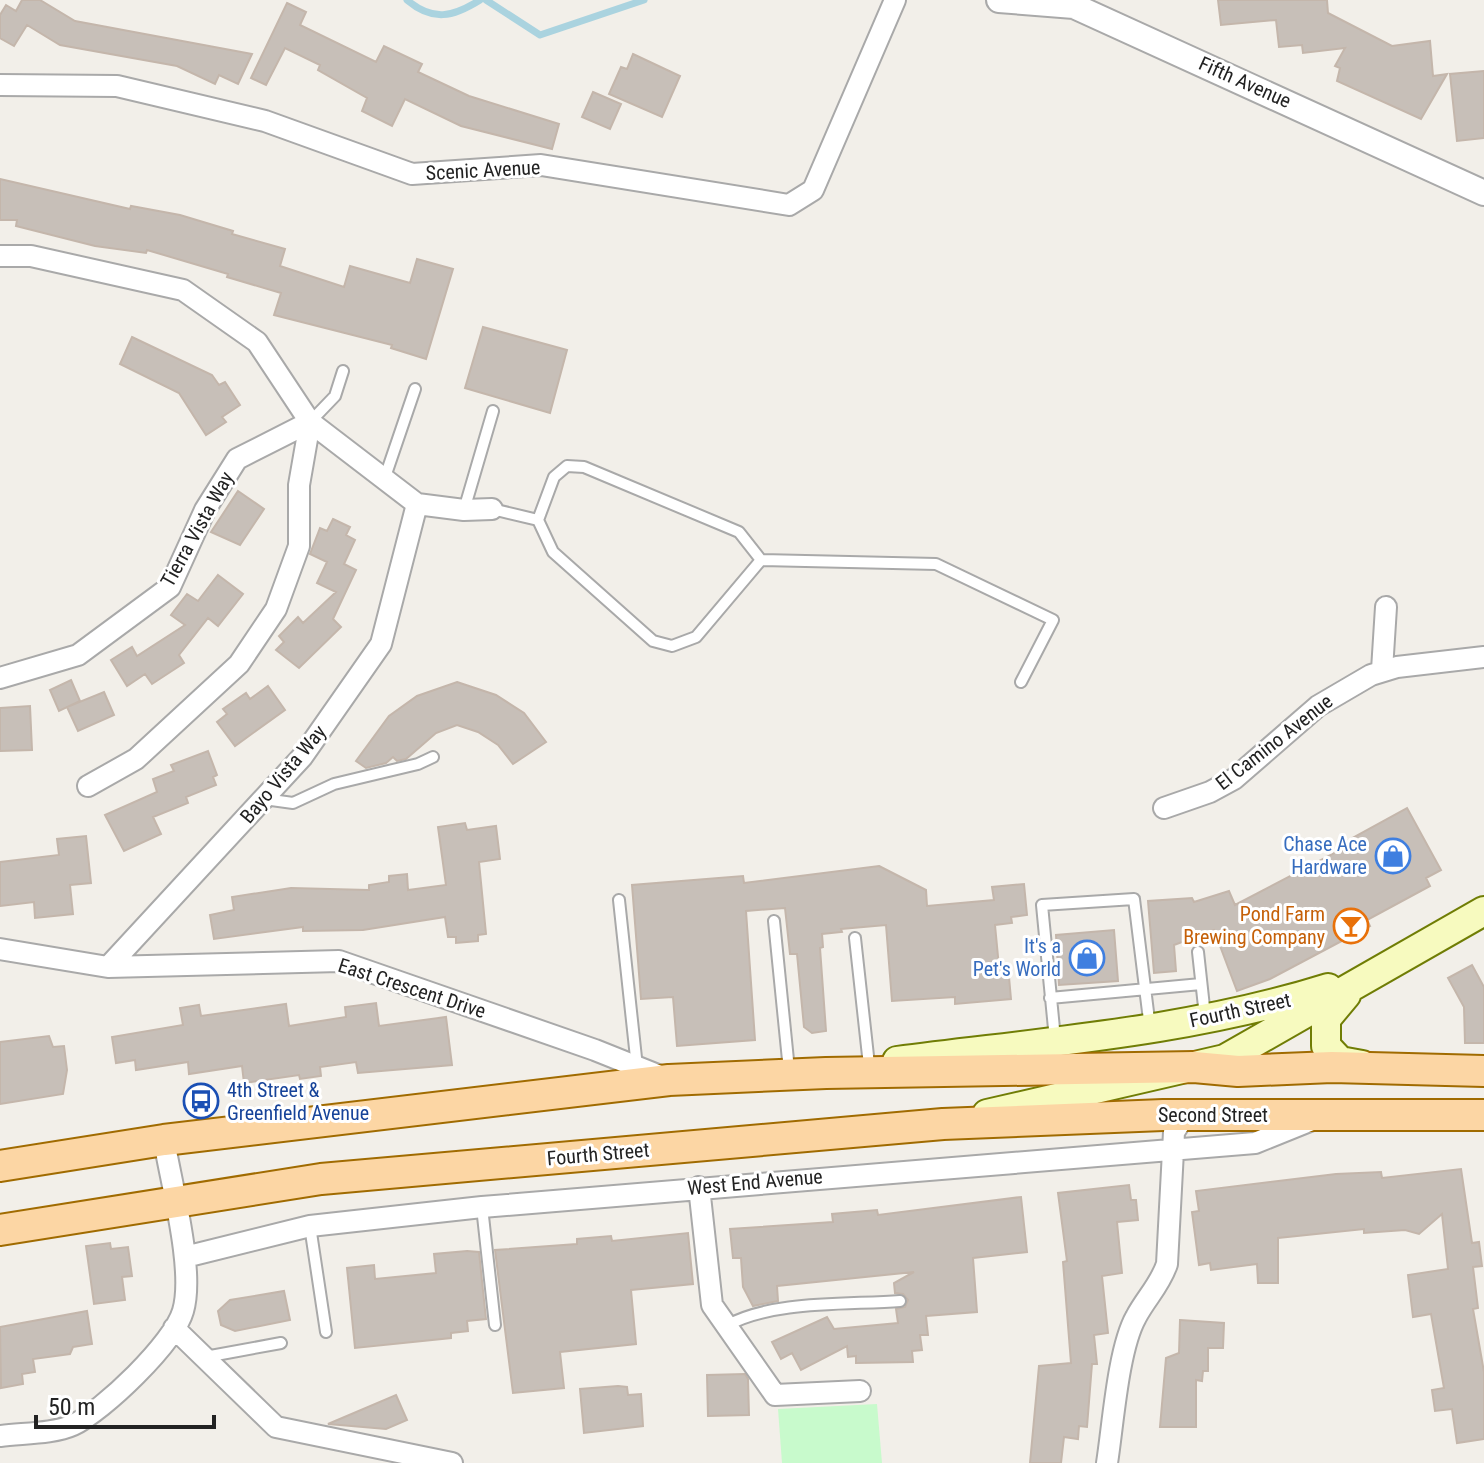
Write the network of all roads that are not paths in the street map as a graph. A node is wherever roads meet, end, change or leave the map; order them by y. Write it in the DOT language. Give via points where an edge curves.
graph roads {
  1 [pos="895,0"];
  2 [pos="999,0"];
  3 [pos="1074,3"];
  4 [pos="0,85"];
  5 [pos="1484,193"];
  6 [pos="0,256"];
  7 [pos="343,371"];
  8 [pos="415,389"];
  9 [pos="493,411"];
  10 [pos="310,422"];
  11 [pos="384,480"];
  12 [pos="417,504"];
  13 [pos="492,509"];
  14 [pos="464,510"];
  15 [pos="538,520"];
  16 [pos="761,560"];
  17 [pos="1386,607"];
  18 [pos="1484,657"];
  19 [pos="1382,670"];
  20 [pos="0,678"];
  21 [pos="1021,682"];
  22 [pos="433,757"];
  23 [pos="88,786"];
  24 [pos="264,799"];
  25 [pos="1164,808"];
  26 [pos="619,900"];
  27 [pos="1484,911"];
  28 [pos="774,921"];
  29 [pos="855,938"];
  30 [pos="0,949"];
  31 [pos="1198,952"];
  32 [pos="108,967"];
  33 [pos="1367,975"];
  34 [pos="1201,984"];
  35 [pos="1144,990"];
  36 [pos="1050,998"];
  37 [pos="1205,1018"];
  38 [pos="1151,1030"];
  39 [pos="1055,1042"];
  40 [pos="869,1065"];
  41 [pos="637,1067"];
  42 [pos="1194,1067"];
  43 [pos="1332,1067"];
  44 [pos="1382,1069"];
  45 [pos="1484,1071"];
  46 [pos="826,1073"];
  47 [pos="790,1076"];
  48 [pos="669,1080"];
  49 [pos="1185,1115"];
  50 [pos="1325,1115"];
  51 [pos="1484,1115"];
  52 [pos="943,1124"];
  53 [pos="164,1140"];
  54 [pos="1172,1150"];
  55 [pos="0,1166"];
  56 [pos="699,1187"];
  57 [pos="175,1203"];
  58 [pos="482,1207"];
  59 [pos="310,1226"];
  60 [pos="0,1230"];
  61 [pos="185,1257"];
  62 [pos="900,1301"];
  63 [pos="495,1325"];
  64 [pos="726,1326"];
  65 [pos="174,1328"];
  66 [pos="326,1332"];
  67 [pos="281,1343"];
  68 [pos="205,1357"];
  69 [pos="860,1391"];
  70 [pos="0,1436"];
  71 [pos="452,1463"];
  72 [pos="1107,1463"];
  1 -- 4 [label="street, Scenic Avenue" via="813,190 789,205 541,165 412,174 265,121 117,86"];
  2 -- 3 [label="street, Fifth Avenue"];
  3 -- 5 [label="street, Fifth Avenue"];
  6 -- 10 [label="street" via="31,256 183,290 257,342"];
  7 -- 10 [label="lane" via="335,396"];
  8 -- 11 [label="lane"];
  9 -- 14 [label="lane"];
  10 -- 11 [label="street"];
  10 -- 20 [label="street, Tierra Vista Way" via="237,459 205,510 170,587 78,655"];
  10 -- 23 [label="street" via="299,485 299,546 276,609 239,664 136,759"];
  11 -- 12 [label="street"];
  12 -- 14 [label="street"];
  12 -- 24 [label="street, Bayo Vista Way" via="381,644 302,757"];
  13 -- 14 [label="street"];
  13 -- 15 [label="lane"];
  15 -- 16 [label="lane" via="554,477 567,466 584,467 739,532"];
  15 -- 16 [label="lane" via="553,552 653,641 672,646 696,637"];
  16 -- 21 [label="lane" via="936,564 1053,620"];
  17 -- 19 [label="street"];
  18 -- 19 [label="street, El Camino Avenue"];
  19 -- 25 [label="street, El Camino Avenue" via="1318,706 1234,779"];
  22 -- 24 [label="lane" via="334,784 293,803"];
  24 -- 32 [label="street, Bayo Vista Way"];
  26 -- 41 [label="lane"];
  27 -- 33 [label="main road, Fourth Street"];
  28 -- 47 [label="lane"];
  29 -- 40 [label="lane"];
  30 -- 32 [label="street, East Crescent Drive"];
  31 -- 34 [label="lane"];
  32 -- 41 [label="street, East Crescent Drive" via="339,961"];
  33 -- 37 [label="main road, Fourth Street" via="1266,1008"];
  33 -- 42 [label="main road, Fourth Street" via="1278,1031 1225,1059"];
  33 -- 44 [label="main road" via="1334,1006 1324,1035 1326,1046 1340,1061"];
  34 -- 35 [label="lane"];
  34 -- 37 [label="lane"];
  35 -- 36 [label="lane"];
  35 -- 36 [label="lane" via="1134,899 1042,905"];
  35 -- 38 [label="lane"];
  36 -- 39 [label="lane"];
  37 -- 38 [label="main road, Fourth Street"];
  38 -- 39 [label="main road, Fourth Street"];
  39 -- 40 [label="main road, Fourth Street"];
  40 -- 46 [label="main road, Fourth Street"];
  41 -- 48 [label="street, East Crescent Drive"];
  42 -- 43 [label="main road"];
  42 -- 46 [label="main road, Fourth Street"];
  42 -- 52 [label="main road, Fourth Street"];
  43 -- 44 [label="main road"];
  43 -- 49 [label="main road"];
  44 -- 45 [label="main road"];
  46 -- 47 [label="main road, Fourth Street"];
  47 -- 48 [label="main road, Fourth Street"];
  48 -- 53 [label="main road, Fourth Street"];
  49 -- 50 [label="main road, Second Street"];
  49 -- 52 [label="main road, Second Street"];
  49 -- 54 [label="street" via="1174,1132"];
  50 -- 51 [label="main road, Second Street"];
  50 -- 54 [label="street, West End Avenue" via="1255,1143"];
  52 -- 57 [label="main road, Fourth Street" via="321,1179"];
  53 -- 55 [label="main road, Fourth Street"];
  53 -- 57 [label="street"];
  54 -- 56 [label="street, West End Avenue"];
  54 -- 72 [label="street" via="1167,1264 1127,1341"];
  56 -- 58 [label="street, West End Avenue"];
  56 -- 64 [label="street" via="712,1305"];
  57 -- 60 [label="main road, Fourth Street"];
  57 -- 61 [label="street"];
  58 -- 59 [label="street, West End Avenue"];
  58 -- 63 [label="lane"];
  59 -- 61 [label="street, West End Avenue"];
  59 -- 66 [label="lane"];
  61 -- 65 [label="street" via="184,1310"];
  62 -- 64 [label="lane" via="766,1310"];
  64 -- 69 [label="street" via="775,1395"];
  65 -- 68 [label="street"];
  65 -- 70 [label="street" via="140,1373 73,1425"];
  67 -- 68 [label="lane"];
  68 -- 71 [label="street" via="276,1427"];
}
